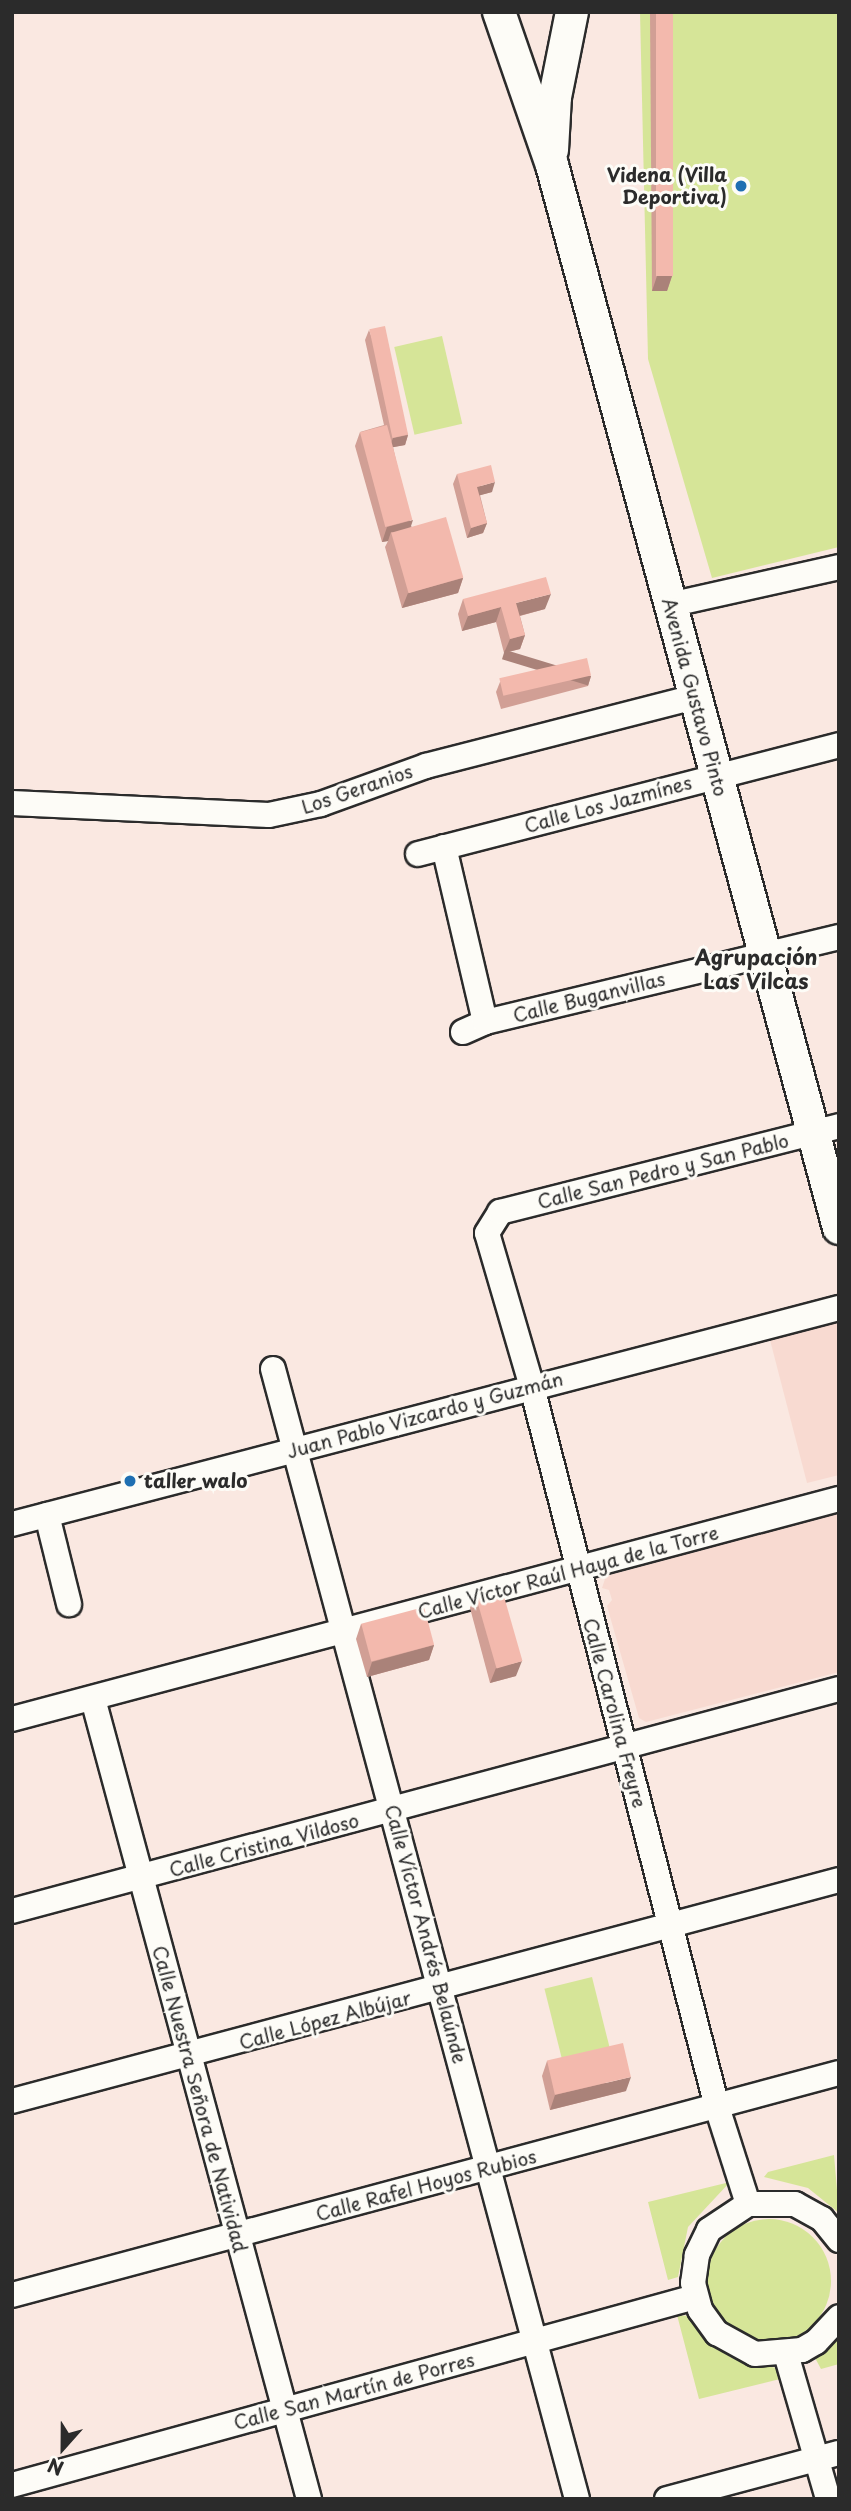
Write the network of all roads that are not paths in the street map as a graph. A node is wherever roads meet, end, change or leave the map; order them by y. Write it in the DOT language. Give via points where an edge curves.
graph roads {
  1 [pos="499,12"];
  2 [pos="572,12"];
  3 [pos="552,165"];
  4 [pos="839,567"];
  5 [pos="669,605"];
  6 [pos="694,697"];
  7 [pos="839,745"];
  8 [pos="716,776"];
  9 [pos="12,803"];
  10 [pos="444,847"];
  11 [pos="418,854"];
  12 [pos="839,936"];
  13 [pos="768,953"];
  14 [pos="485,1022"];
  15 [pos="463,1032"];
  16 [pos="827,1129"];
  17 [pos="491,1222"];
  18 [pos="839,1228"];
  19 [pos="839,1308"];
  20 [pos="273,1369"];
  21 [pos="532,1387"];
  22 [pos="295,1449"];
  23 [pos="839,1499"];
  24 [pos="47,1515"];
  25 [pos="12,1524"];
  26 [pos="576,1571"];
  27 [pos="69,1604"];
  28 [pos="345,1629"];
  29 [pos="839,1689"];
  30 [pos="93,1699"];
  31 [pos="12,1719"];
  32 [pos="623,1746"];
  33 [pos="393,1811"];
  34 [pos="141,1877"];
  35 [pos="839,1880"];
  36 [pos="12,1911"];
  37 [pos="672,1924"];
  38 [pos="440,1988"];
  39 [pos="191,2057"];
  40 [pos="839,2073"];
  41 [pos="12,2101"];
  42 [pos="717,2107"];
  43 [pos="488,2168"];
  44 [pos="748,2204"];
  45 [pos="236,2236"];
  46 [pos="839,2239"];
  47 [pos="12,2295"];
  48 [pos="695,2297"];
  49 [pos="839,2318"];
  50 [pos="534,2342"];
  51 [pos="786,2354"];
  52 [pos="285,2410"];
  53 [pos="827,2456"];
  54 [pos="12,2485"];
  55 [pos="309,2499"];
  56 [pos="577,2499"];
  57 [pos="667,2499"];
  58 [pos="828,2499"];
  1 -- 3 [label="main road, Avenida Gustavo Pinto"];
  2 -- 3 [label="main road, Avenida Gustavo Pinto" via="555,97"];
  3 -- 5 [label="main road, Avenida Gustavo Pinto"];
  4 -- 5 [label="street"];
  5 -- 6 [label="main road, Avenida Gustavo Pinto"];
  6 -- 8 [label="main road, Avenida Gustavo Pinto"];
  6 -- 9 [label="street, Los Geranios" via="426,766 321,804 269,815"];
  7 -- 8 [label="street, Calle Los Jazmínes"];
  8 -- 10 [label="street, Calle Los Jazmínes"];
  8 -- 13 [label="main road, Avenida Gustavo Pinto"];
  10 -- 11 [label="street, Calle Los Jazmínes"];
  10 -- 14 [label="street"];
  12 -- 13 [label="street, Calle Buganvillas"];
  13 -- 14 [label="street, Calle Buganvillas"];
  13 -- 16 [label="main road, Avenida Gustavo Pinto"];
  14 -- 15 [label="street, Calle Buganvillas"];
  16 -- 17 [label="street, Calle San Pedro y San Pablo" via="500,1212"];
  16 -- 18 [label="main road, Avenida Gustavo Pinto"];
  17 -- 21 [label="street, Calle Carolina Freyre" via="487,1233"];
  19 -- 21 [label="street, Juan Pablo Vizcardo y Guzmán"];
  20 -- 22 [label="street, Calle Víctor Andrés Belaúnde"];
  21 -- 22 [label="street, Juan Pablo Vizcardo y Guzmán"];
  21 -- 26 [label="street, Calle Carolina Freyre"];
  22 -- 24 [label="street, Juan Pablo Vizcardo y Guzmán"];
  22 -- 28 [label="street, Calle Víctor Andrés Belaúnde"];
  23 -- 26 [label="street, Calle Víctor Raúl Haya de la Torre"];
  24 -- 25 [label="street, Juan Pablo Vizcardo y Guzmán"];
  24 -- 27 [label="street"];
  26 -- 28 [label="street, Calle Víctor Raúl Haya de la Torre"];
  26 -- 32 [label="street, Calle Carolina Freyre"];
  28 -- 30 [label="street, Calle Víctor Raúl Haya de la Torre"];
  28 -- 33 [label="street, Calle Víctor Andrés Belaúnde"];
  29 -- 32 [label="street, Calle Cristina Vildoso"];
  30 -- 31 [label="street, Calle Víctor Raúl Haya de la Torre"];
  30 -- 34 [label="street, Calle Nuestra Señora de Natividad"];
  32 -- 33 [label="street, Calle Cristina Vildoso"];
  32 -- 37 [label="street, Calle Carolina Freyre"];
  33 -- 34 [label="street, Calle Cristina Vildoso"];
  33 -- 38 [label="street, Calle Víctor Andrés Belaúnde"];
  34 -- 36 [label="street, Calle Cristina Vildoso"];
  34 -- 39 [label="street, Calle Nuestra Señora de Natividad"];
  35 -- 37 [label="street, Calle López Albújar"];
  37 -- 38 [label="street, Calle López Albújar"];
  37 -- 42 [label="street, Calle Carolina Freyre"];
  38 -- 39 [label="street, Calle López Albújar"];
  38 -- 43 [label="street, Calle Víctor Andrés Belaúnde"];
  39 -- 41 [label="street, Calle López Albújar"];
  39 -- 45 [label="street, Calle Nuestra Señora de Natividad"];
  40 -- 42 [label="street, Calle Rafel Hoyos Rubios"];
  42 -- 43 [label="street, Calle Rafel Hoyos Rubios"];
  42 -- 44 [label="street, Calle Carolina Freyre"];
  43 -- 45 [label="street, Calle Rafel Hoyos Rubios"];
  43 -- 50 [label="street, Calle Víctor Andrés Belaúnde"];
  44 -- 46 [label="street" via="795,2204 822,2219"];
  44 -- 48 [label="street" via="720,2219 702,2242 694,2269"];
  45 -- 47 [label="street, Calle Rafel Hoyos Rubios"];
  45 -- 52 [label="street, Calle Nuestra Señora de Natividad"];
  48 -- 50 [label="street, Calle San Martín de Porres"];
  48 -- 51 [label="street" via="707,2323 728,2342 755,2354"];
  49 -- 51 [label="street" via="816,2342"];
  50 -- 52 [label="street, Calle San Martín de Porres"];
  50 -- 56 [label="street, Calle Víctor Andrés Belaúnde"];
  51 -- 53 [label="street"];
  52 -- 54 [label="street, Calle San Martín de Porres"];
  52 -- 55 [label="street, Calle Nuestra Señora de Natividad"];
  53 -- 57 [label="street"];
  53 -- 58 [label="street"];
}
